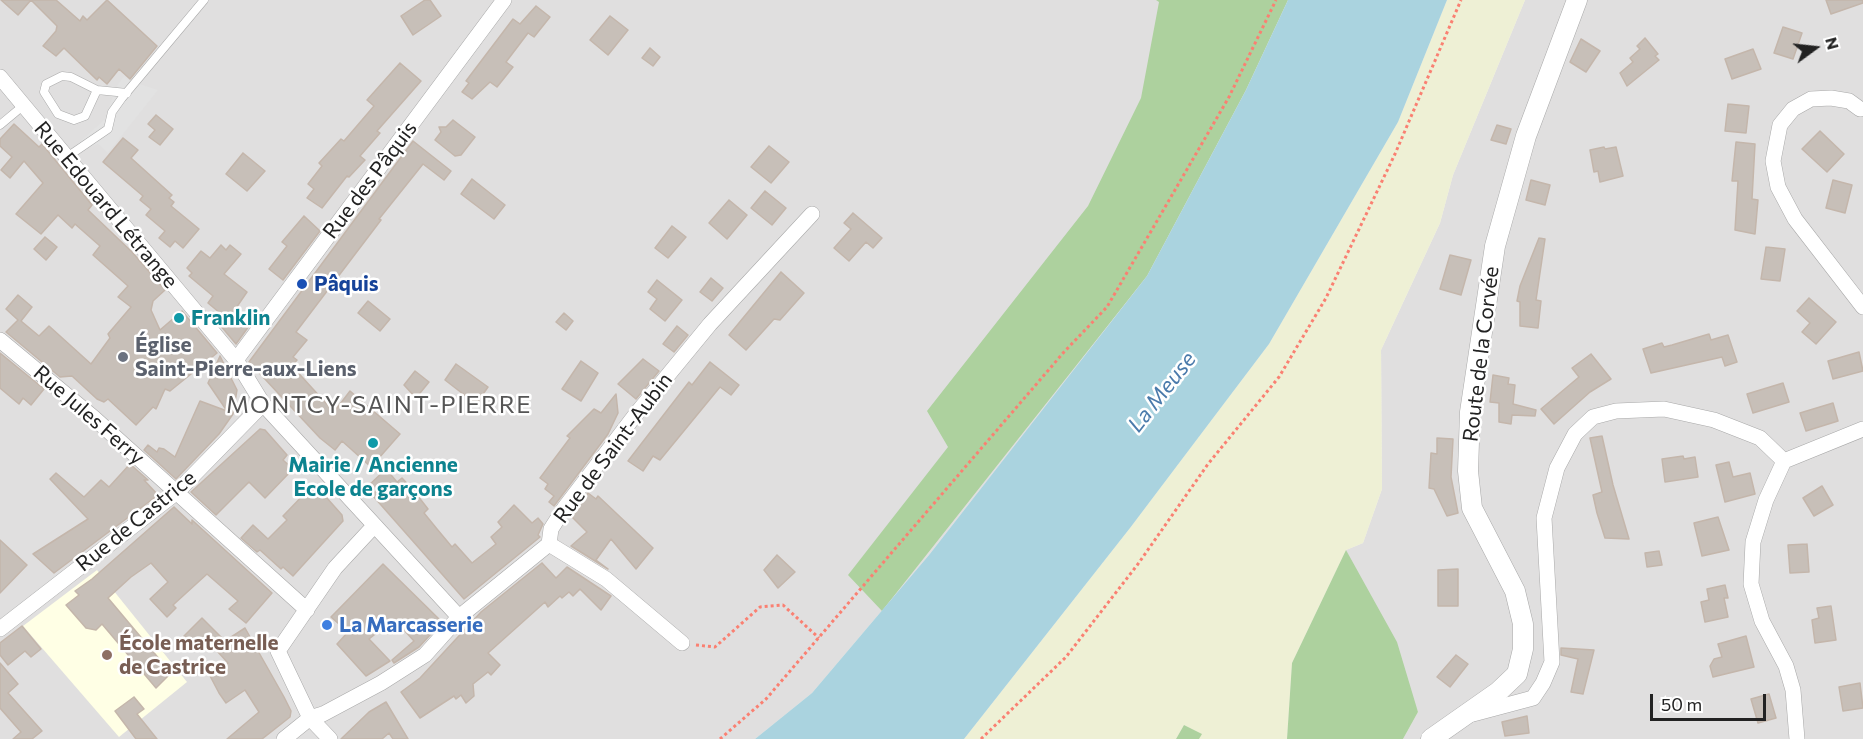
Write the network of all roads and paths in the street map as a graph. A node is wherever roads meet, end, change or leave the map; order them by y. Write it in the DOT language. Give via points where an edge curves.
graph roads {
  1 [pos="204,0"];
  2 [pos="504,0"];
  3 [pos="1276,0"];
  4 [pos="1461,0"];
  5 [pos="1578,0"];
  6 [pos="0,76"];
  7 [pos="96,90"];
  8 [pos="127,93"];
  9 [pos="24,105"];
  10 [pos="1860,109"];
  11 [pos="0,125"];
  12 [pos="67,157"];
  13 [pos="812,214"];
  14 [pos="1863,307"];
  15 [pos="0,340"];
  16 [pos="236,360"];
  17 [pos="263,404"];
  18 [pos="1863,429"];
  19 [pos="1784,461"];
  20 [pos="177,492"];
  21 [pos="374,527"];
  22 [pos="549,544"];
  23 [pos="307,610"];
  24 [pos="459,617"];
  25 [pos="0,629"];
  26 [pos="819,638"];
  27 [pos="682,643"];
  28 [pos="310,718"];
  29 [pos="1458,718"];
  30 [pos="284,739"];
  31 [pos="330,739"];
  32 [pos="720,739"];
  33 [pos="981,739"];
  34 [pos="1431,739"];
  35 [pos="1797,739"];
  1 -- 8 [label="lane"];
  2 -- 16 [label="street, Rue des Pâquis"];
  3 -- 26 [label="path" via="1229,97 1107,307"];
  4 -- 33 [label="path" via="1395,154 1326,298 1279,377 1208,464 1066,657"];
  5 -- 29 [label="street, Route de la Corvée" via="1526,136 1495,246 1470,412 1468,471 1472,508 1515,591 1523,624 1523,649 1517,674 1498,692"];
  6 -- 9 [label="street, Rue Edouard Létrange"];
  7 -- 7 [label="lane" via="86,116 74,120 58,114 44,92 46,84 62,76"];
  7 -- 8 [label="lane"];
  8 -- 12 [label="lane" via="112,112 108,129"];
  9 -- 11 [label="lane"];
  9 -- 12 [label="street, Rue Edouard Létrange"];
  10 -- 14 [label="street" via="1849,101 1831,98 1811,99 1793,109 1780,125 1773,161 1778,187 1795,219"];
  12 -- 16 [label="street, Rue Edouard Létrange"];
  13 -- 22 [label="street, Rue de Saint-Aubin" via="710,324 636,414 565,507 552,529"];
  15 -- 20 [label="street, Rue Jules Ferry"];
  16 -- 17 [label="street, Rue Edouard Létrange"];
  17 -- 20 [label="street, Rue de Castrice"];
  17 -- 21 [label="street, Rue Edouard Létrange"];
  18 -- 19 [label="street"];
  19 -- 29 [label="street" via="1760,438 1714,420 1664,409 1616,411 1593,417 1575,434 1557,468 1544,518 1552,662 1543,683 1533,698"];
  19 -- 35 [label="street" via="1753,542 1751,584 1762,621 1794,690"];
  20 -- 23 [label="street, Rue Jules Ferry"];
  20 -- 25 [label="street, Rue de Castrice"];
  21 -- 23 [label="street" via="334,568"];
  21 -- 24 [label="street, Rue Edouard Létrange"];
  22 -- 24 [label="street, Rue de Saint-Aubin"];
  22 -- 27 [label="street" via="606,579"];
  23 -- 28 [label="street" via="278,651"];
  24 -- 28 [label="street, Rue de Saint-Aubin" via="424,655 381,683"];
  26 -- 27 [label="path" via="783,605 760,607 715,647"];
  26 -- 32 [label="path" via="766,699"];
  28 -- 30 [label="street, Rue de Saint-Aubin"];
  28 -- 31 [label="street"];
  29 -- 34 [label="street, Route de la Corvée"];
}
